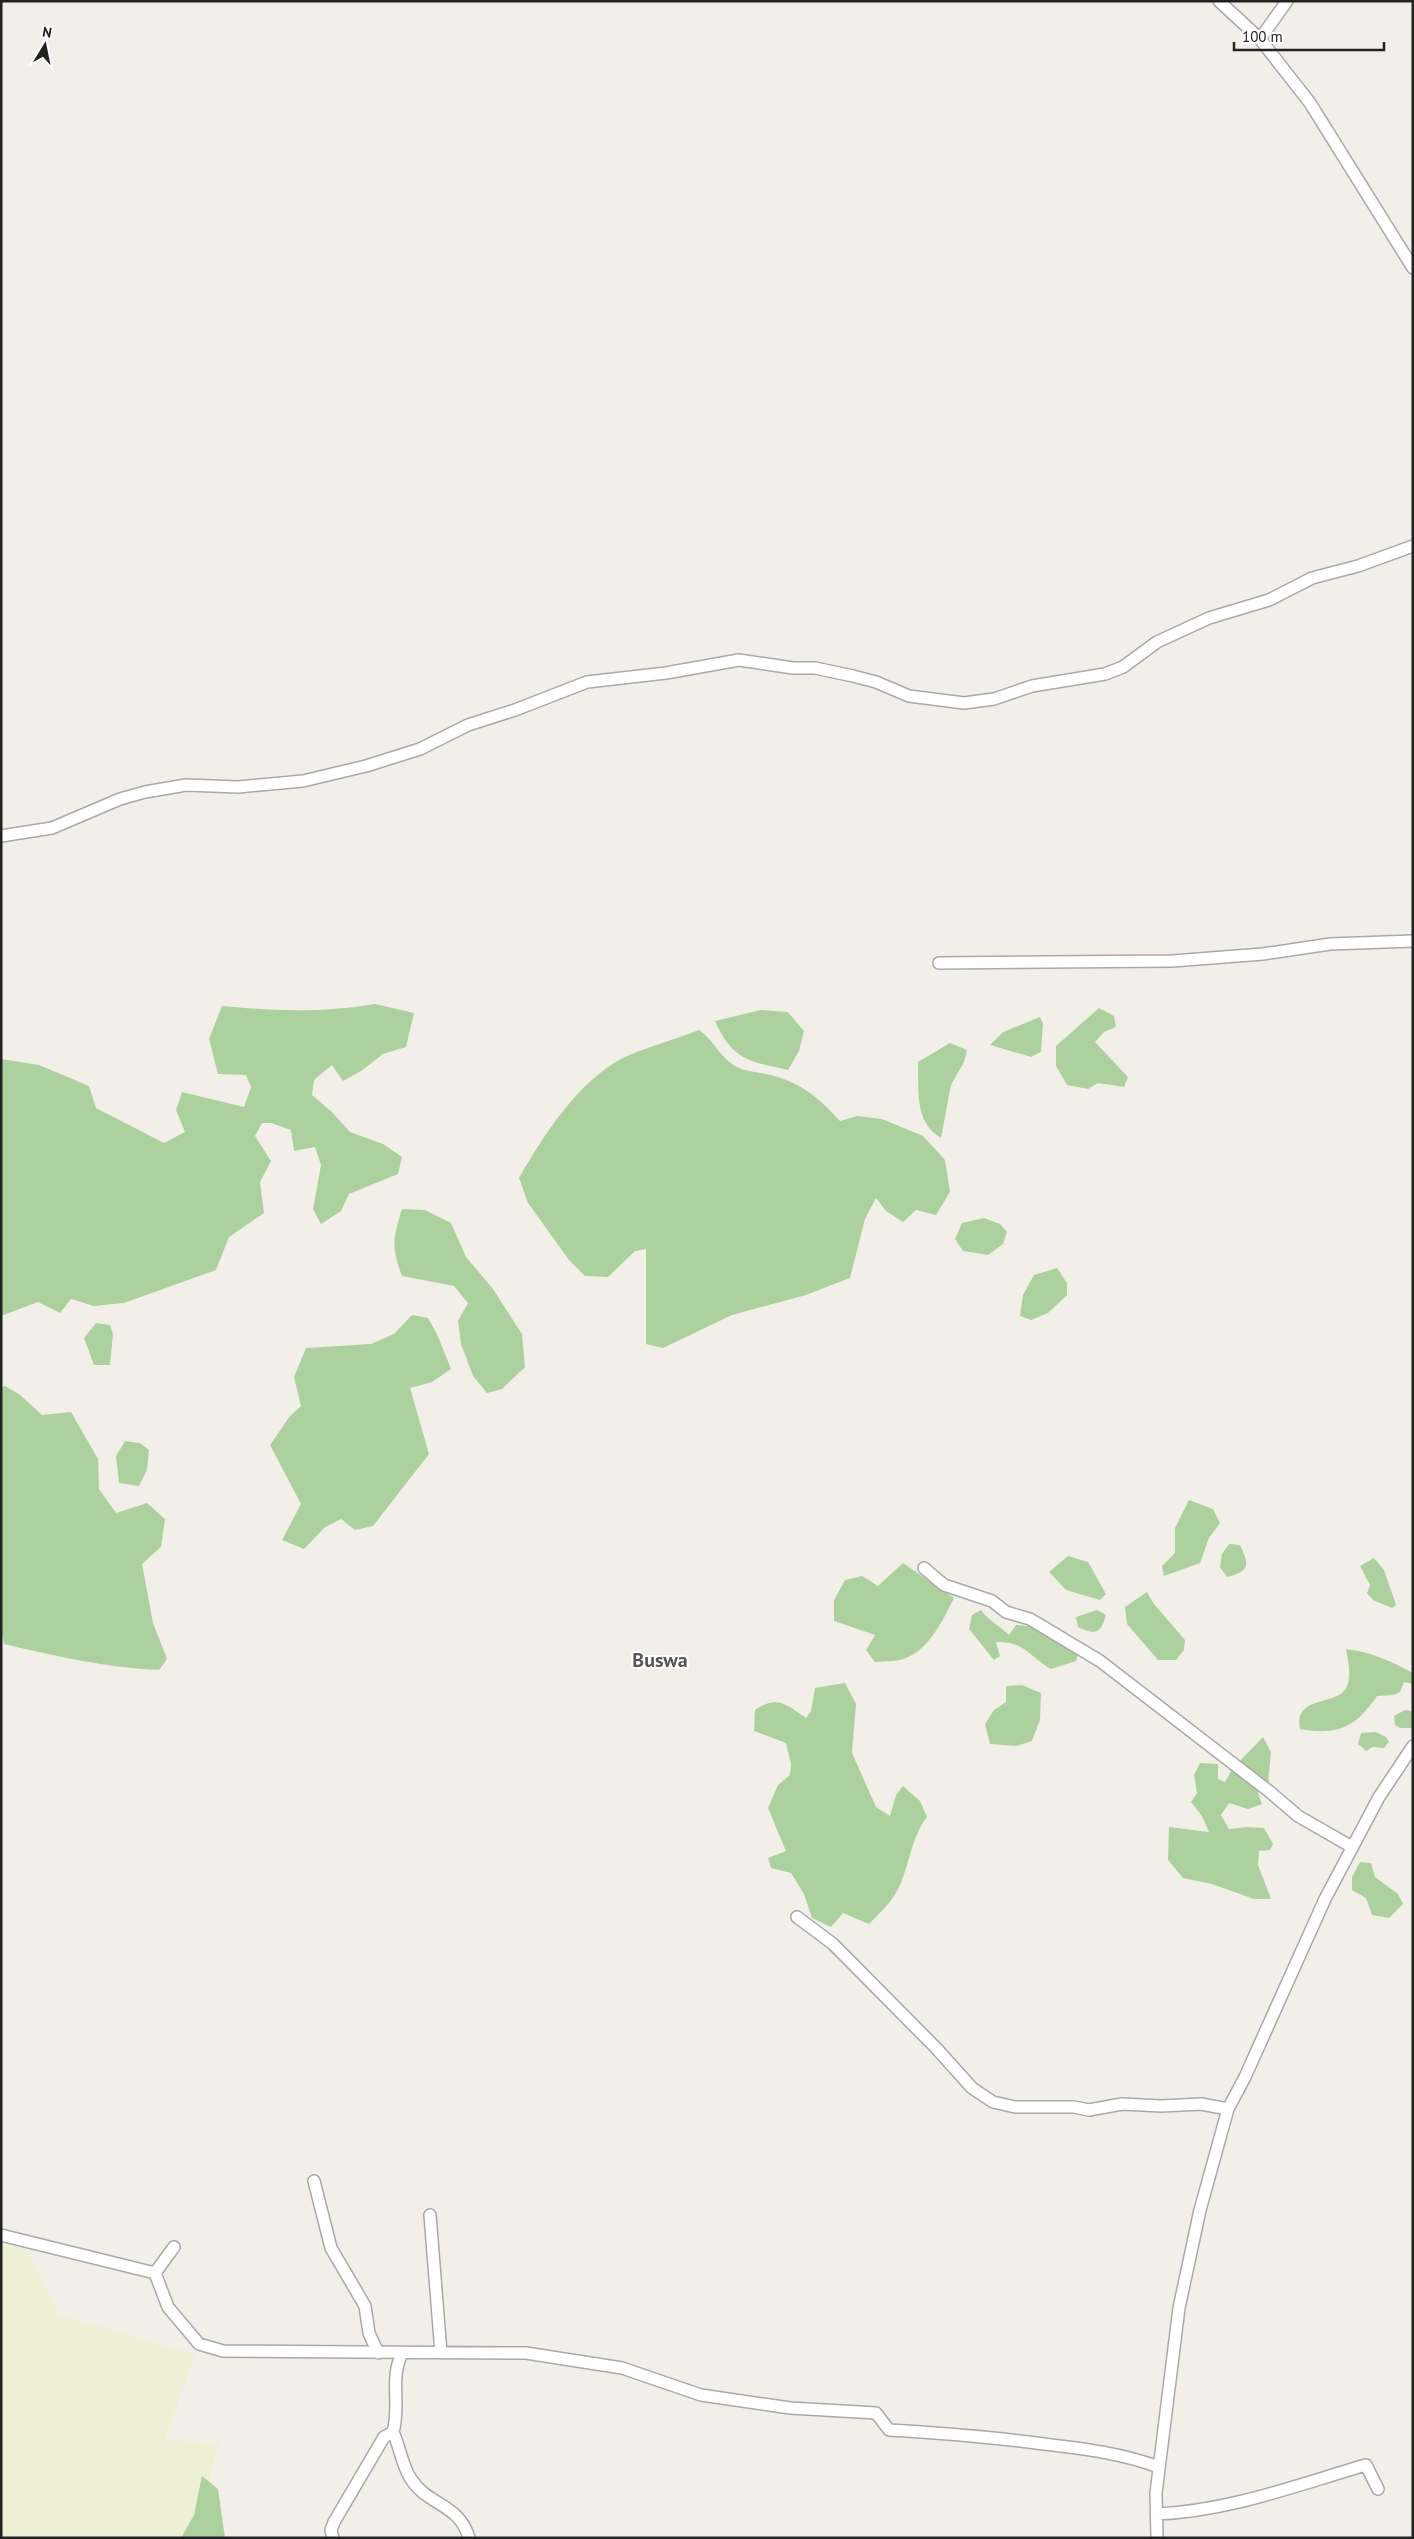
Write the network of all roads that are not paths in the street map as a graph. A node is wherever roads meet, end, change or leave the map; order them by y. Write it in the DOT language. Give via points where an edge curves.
graph roads {
  1 [pos="1219,1"];
  2 [pos="1287,1"];
  3 [pos="1260,39"];
  4 [pos="1413,268"];
  5 [pos="1413,546"];
  6 [pos="1,836"];
  7 [pos="1413,941"];
  8 [pos="939,963"];
  9 [pos="924,1568"];
  10 [pos="1413,1746"];
  11 [pos="1352,1847"];
  12 [pos="797,1917"];
  13 [pos="1228,2109"];
  14 [pos="314,2181"];
  15 [pos="430,2216"];
  16 [pos="1,2235"];
  17 [pos="174,2247"];
  18 [pos="155,2273"];
  19 [pos="378,2353"];
  20 [pos="402,2353"];
  21 [pos="440,2353"];
  22 [pos="393,2432"];
  23 [pos="1159,2467"];
  24 [pos="1378,2489"];
  25 [pos="1157,2514"];
  26 [pos="333,2538"];
  27 [pos="469,2538"];
  28 [pos="1157,2538"];
  1 -- 3 [label="street"];
  2 -- 3 [label="street"];
  3 -- 4 [label="street" via="1310,103"];
  5 -- 6 [label="street" via="1312,578 1270,600 1209,618 1157,642 1123,667 1105,674 1032,686 994,699 964,703 909,696 853,676 815,668 740,660 588,682 468,725 420,749 366,766 303,780 238,787 186,785 145,792 52,828"];
  7 -- 8 [label="street" via="1330,944 1263,954 1172,961"];
  9 -- 11 [label="street" via="944,1585 992,1601 1006,1612 1030,1619 1100,1661 1298,1816"];
  10 -- 11 [label="street" via="1379,1797"];
  11 -- 13 [label="street" via="1297,1956"];
  12 -- 13 [label="street" via="833,1944 972,2088 993,2102 1014,2107 1089,2110 1122,2104 1201,2104"];
  13 -- 23 [label="street" via="1200,2210 1179,2308"];
  14 -- 19 [label="street" via="331,2248 365,2306 369,2333"];
  15 -- 21 [label="street"];
  16 -- 18 [label="street"];
  17 -- 18 [label="street"];
  18 -- 19 [label="street" via="168,2307 199,2344 240,2352"];
  19 -- 20 [label="street"];
  20 -- 21 [label="street"];
  20 -- 22 [label="street" via="396,2367 394,2394 398,2416"];
  21 -- 23 [label="street" via="526,2353 622,2368 700,2395 790,2408 876,2413 889,2430 985,2436 1080,2448 1126,2456"];
  22 -- 26 [label="street" via="384,2437 334,2522"];
  22 -- 27 [label="street" via="411,2479 428,2496 457,2514"];
  23 -- 25 [label="street"];
  24 -- 25 [label="street" via="1366,2465 1268,2495 1193,2512"];
  25 -- 28 [label="street"];
}
